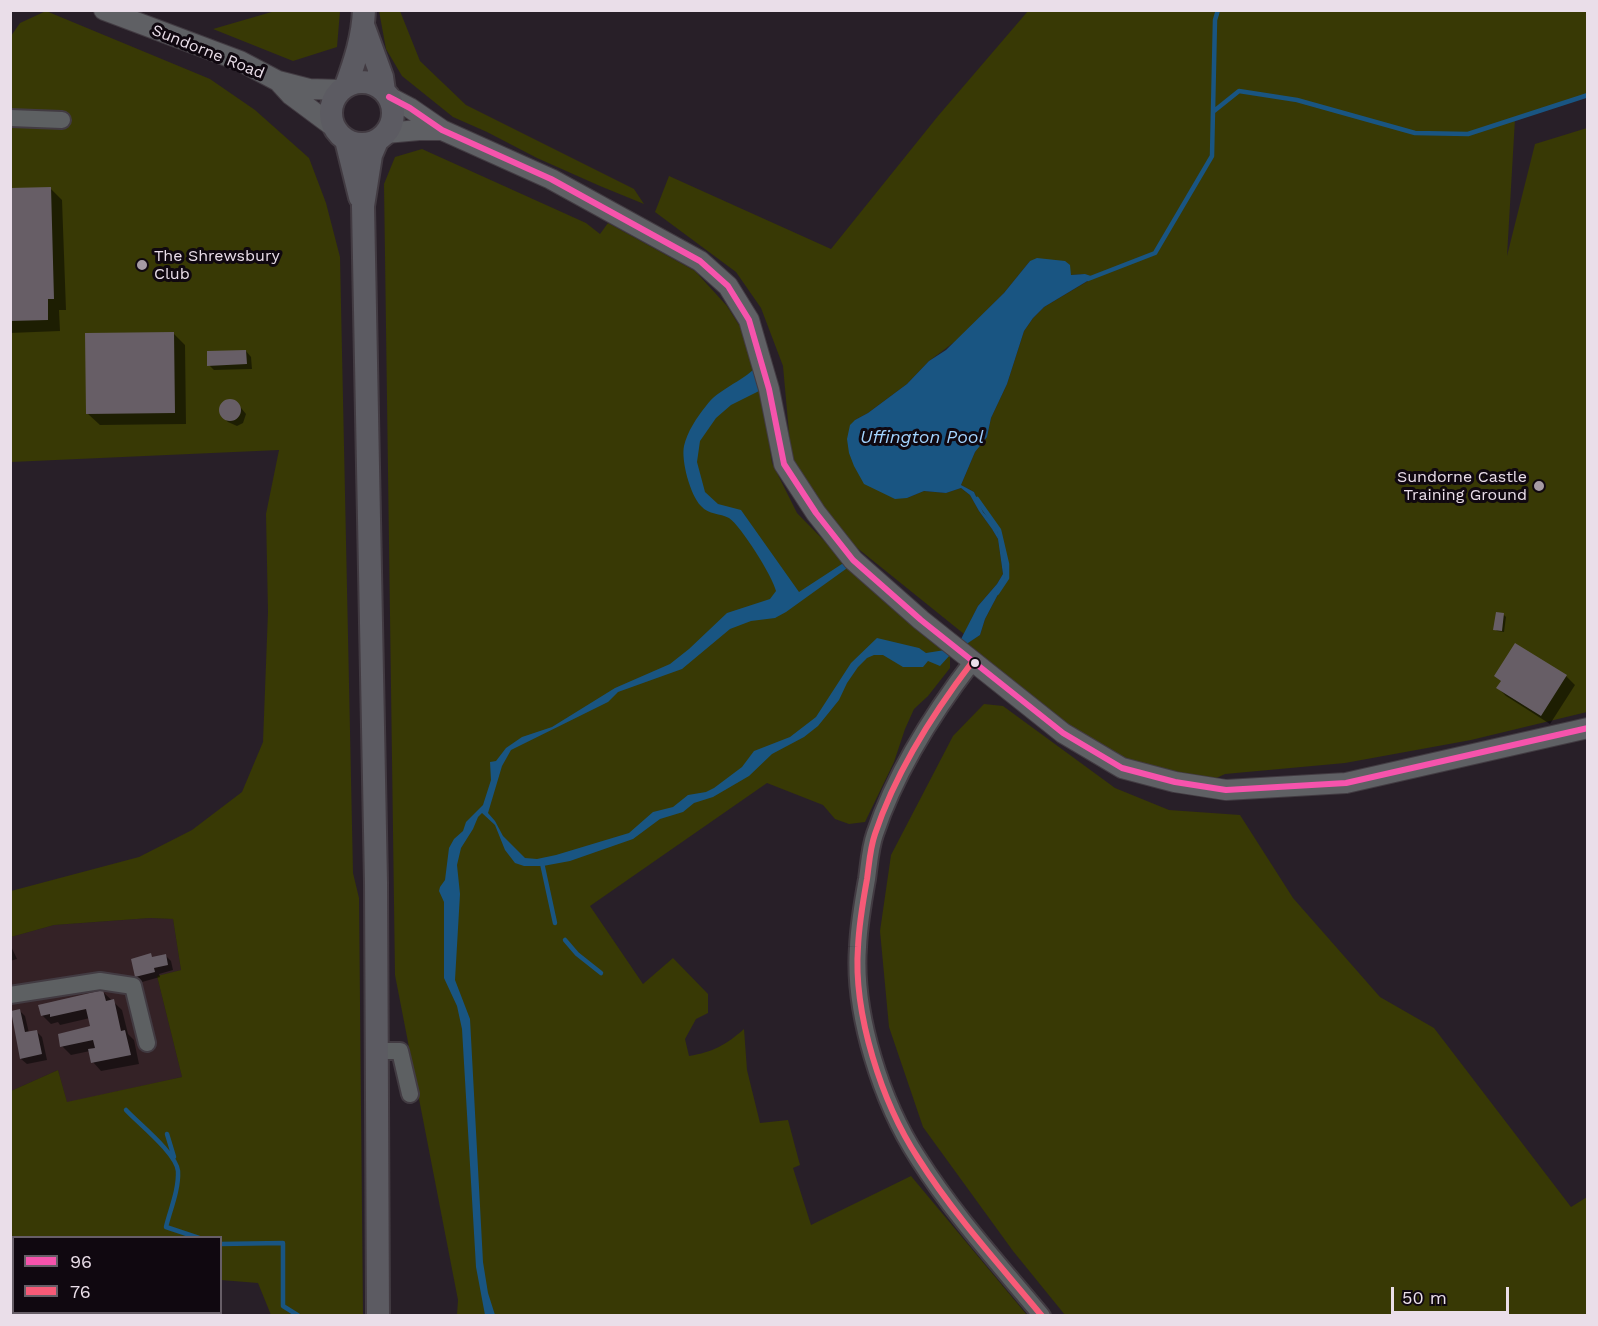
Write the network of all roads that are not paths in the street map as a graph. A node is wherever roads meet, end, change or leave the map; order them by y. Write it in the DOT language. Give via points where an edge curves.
graph roads {
  1 [pos="104,10"];
  2 [pos="364,18"];
  3 [pos="278,81"];
  4 [pos="343,88"];
  5 [pos="387,94"];
  6 [pos="10,118"];
  7 [pos="62,120"];
  8 [pos="442,130"];
  9 [pos="340,134"];
  10 [pos="381,137"];
  11 [pos="363,206"];
  12 [pos="970,658"];
  13 [pos="1587,728"];
  14 [pos="10,994"];
  15 [pos="147,1043"];
  16 [pos="376,1051"];
  17 [pos="410,1094"];
  18 [pos="378,1309"];
  19 [pos="1042,1316"];
  1 -- 3 [label="main road, Sundorne Road" via="240,61"];
  2 -- 4 [label="highway" via="356,58"];
  2 -- 5 [label="highway"];
  3 -- 4 [label="main road, Sundorne Road" via="309,89"];
  3 -- 9 [label="main road, Sundorne Road"];
  4 -- 5 [label="highway" via="362,82 378,86"];
  4 -- 9 [label="highway" via="330,111"];
  5 -- 8 [label="main road"];
  5 -- 10 [label="highway" via="393,119"];
  6 -- 7 [label="street"];
  8 -- 10 [label="main road"];
  8 -- 12 [label="main road" via="561,185 700,261 728,286 749,320 769,389 784,464 853,560"];
  9 -- 10 [label="highway" via="361,144"];
  9 -- 11 [label="highway"];
  10 -- 11 [label="highway" via="371,155"];
  11 -- 16 [label="highway"];
  12 -- 13 [label="main road" via="1063,733 1122,768 1226,790 1346,783"];
  12 -- 19 [label="street" via="896,782 874,836 857,949 860,998 870,1049 886,1097 917,1157 963,1222"];
  14 -- 15 [label="street" via="100,981 134,986"];
  16 -- 17 [label="street" via="400,1051"];
  16 -- 18 [label="highway"];
}
